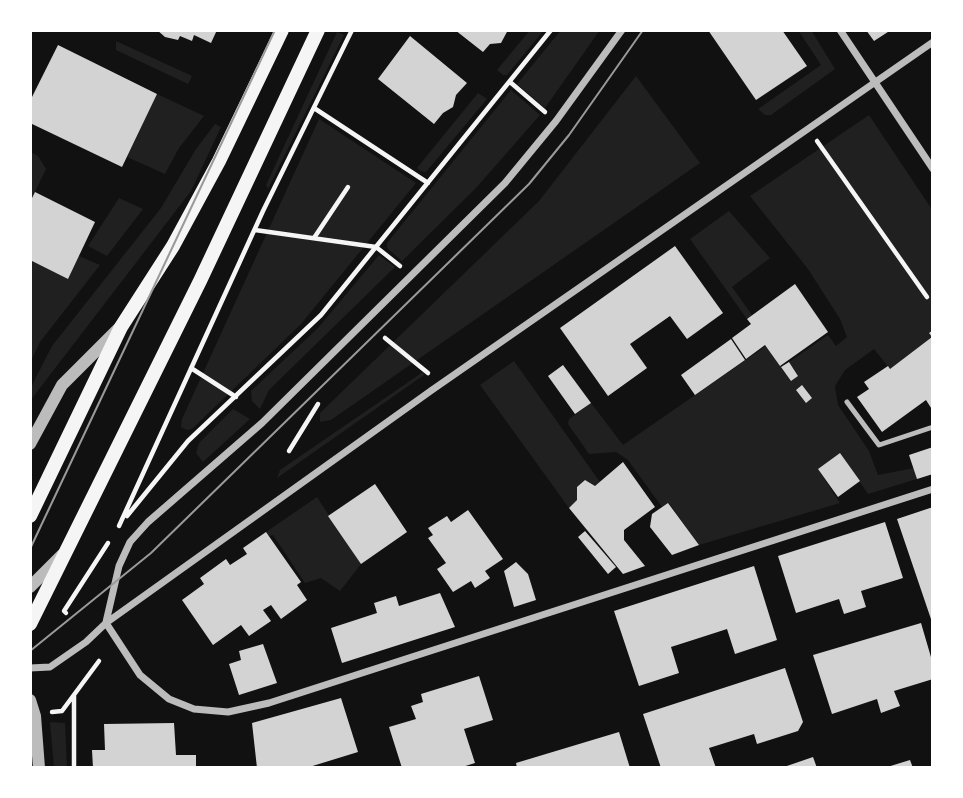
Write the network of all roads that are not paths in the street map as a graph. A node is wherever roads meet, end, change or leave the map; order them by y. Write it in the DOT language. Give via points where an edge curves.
graph roads {
  1 [pos="282,30"];
  2 [pos="318,30"];
  3 [pos="622,30"];
  4 [pos="840,30"];
  5 [pos="933,42"];
  6 [pos="876,82"];
  7 [pos="933,169"];
  8 [pos="121,327"];
  9 [pos="847,402"];
  10 [pos="933,428"];
  11 [pos="30,444"];
  12 [pos="933,489"];
  13 [pos="30,516"];
  14 [pos="64,553"];
  15 [pos="30,587"];
  16 [pos="106,623"];
  17 [pos="30,624"];
  18 [pos="30,668"];
  19 [pos="30,700"];
  20 [pos="39,768"];
  1 -- 8 [label="main road" via="173,246"];
  2 -- 14 [label="main road" via="200,281"];
  3 -- 16 [label="street" via="505,183 226,457 130,542 119,566"];
  4 -- 6 [label="street"];
  5 -- 6 [label="street"];
  6 -- 7 [label="street"];
  6 -- 16 [label="street" via="439,384"];
  8 -- 11 [label="street" via="62,385"];
  8 -- 13 [label="main road"];
  9 -- 10 [label="lane" via="879,445"];
  12 -- 16 [label="street" via="307,691 228,712 194,709 169,699 140,675"];
  14 -- 15 [label="street"];
  14 -- 17 [label="main road"];
  16 -- 18 [label="street" via="50,667"];
  19 -- 20 [label="street"];
}
